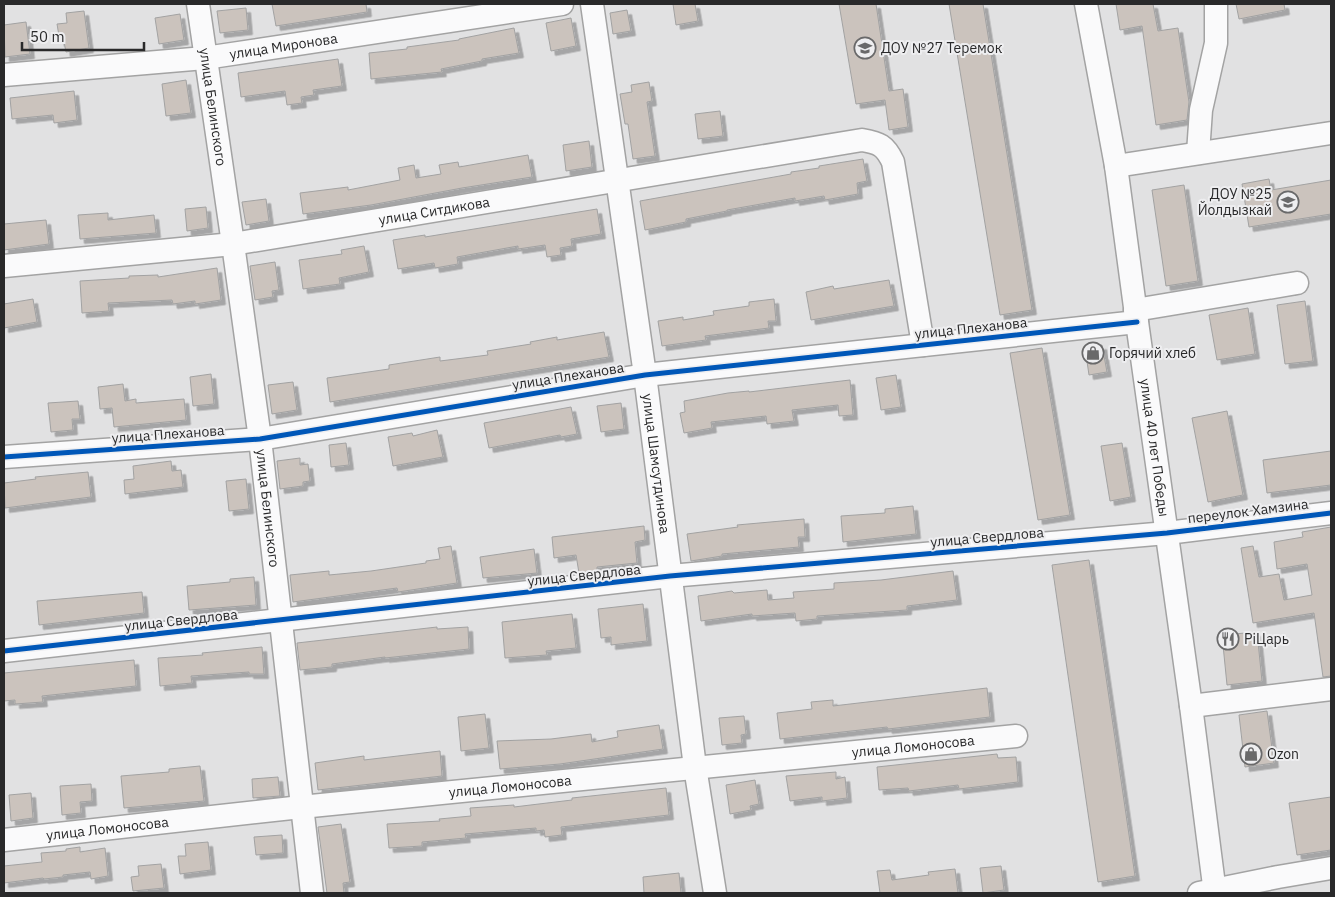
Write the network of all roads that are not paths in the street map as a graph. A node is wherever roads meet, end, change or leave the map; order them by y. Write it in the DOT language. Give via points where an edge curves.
graph roads {
  1 [pos="198,4"];
  2 [pos="562,4"];
  3 [pos="592,4"];
  4 [pos="1086,4"];
  5 [pos="1216,4"];
  6 [pos="205,58"];
  7 [pos="4,75"];
  8 [pos="1331,133"];
  9 [pos="1198,153"];
  10 [pos="1116,166"];
  11 [pos="618,180"];
  12 [pos="233,244"];
  13 [pos="4,266"];
  14 [pos="1297,283"];
  15 [pos="1136,316"];
  16 [pos="924,345"];
  17 [pos="645,375"];
  18 [pos="260,439"];
  19 [pos="4,457"];
  20 [pos="1331,512"];
  21 [pos="1167,533"];
  22 [pos="670,576"];
  23 [pos="281,620"];
  24 [pos="4,651"];
  25 [pos="1331,689"];
  26 [pos="1192,706"];
  27 [pos="1016,736"];
  28 [pos="695,767"];
  29 [pos="301,808"];
  30 [pos="4,840"];
  31 [pos="1331,868"];
  32 [pos="1209,892"];
  33 [pos="312,893"];
  34 [pos="715,893"];
  1 -- 6 [label="street, улица Белинского"];
  2 -- 6 [label="street, улица Миронова"];
  3 -- 11 [label="street, улица Шамсутдинова"];
  4 -- 10 [label="street, улица 40 лет Победы"];
  5 -- 9 [label="street" via="1216,42 1201,110"];
  6 -- 7 [label="street, улица Миронова"];
  6 -- 12 [label="street, улица Белинского"];
  8 -- 9 [label="street"];
  9 -- 10 [label="street"];
  10 -- 15 [label="street, улица 40 лет Победы"];
  11 -- 12 [label="street, улица Ситдикова"];
  11 -- 16 [label="street, улица Ситдикова" via="862,140 878,143 888,151 893,162"];
  11 -- 17 [label="street, улица Шамсутдинова"];
  12 -- 13 [label="street, улица Ситдикова"];
  12 -- 18 [label="street, улица Белинского"];
  14 -- 15 [label="street, улица Плеханова"];
  15 -- 16 [label="street, улица Плеханова"];
  15 -- 21 [label="street, улица 40 лет Победы"];
  16 -- 17 [label="street, улица Плеханова"];
  17 -- 18 [label="street, улица Плеханова"];
  17 -- 22 [label="street, улица Шамсутдинова"];
  18 -- 19 [label="street, улица Плеханова"];
  18 -- 23 [label="street, улица Белинского"];
  20 -- 21 [label="street, переулок Хамзина"];
  21 -- 22 [label="street, улица Свердлова"];
  21 -- 26 [label="street, улица 40 лет Победы"];
  22 -- 23 [label="street, улица Свердлова"];
  22 -- 28 [label="street, улица Шамсутдинова"];
  23 -- 24 [label="street, улица Свердлова"];
  23 -- 29 [label="street, улица Белинского"];
  25 -- 26 [label="street"];
  26 -- 32 [label="street, улица 40 лет Победы"];
  27 -- 28 [label="street, улица Ломоносова"];
  28 -- 29 [label="street, улица Ломоносова"];
  28 -- 34 [label="street, улица Шамсутдинова"];
  29 -- 30 [label="street, улица Ломоносова"];
  29 -- 33 [label="street, улица Белинского"];
  31 -- 32 [label="street"];
}
